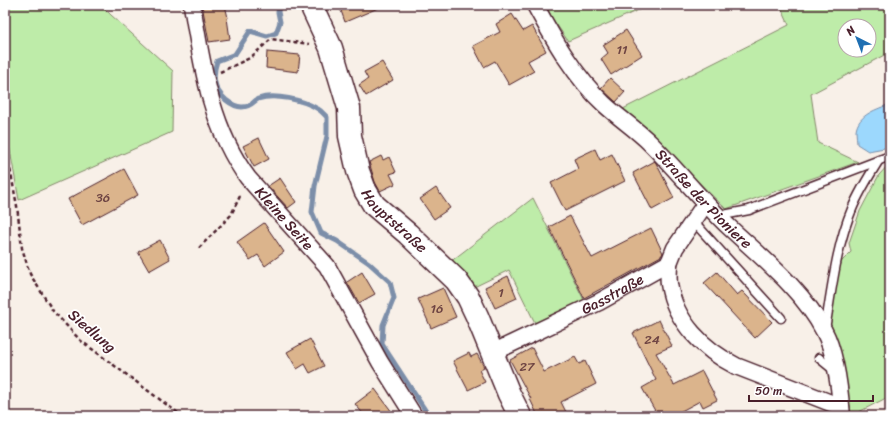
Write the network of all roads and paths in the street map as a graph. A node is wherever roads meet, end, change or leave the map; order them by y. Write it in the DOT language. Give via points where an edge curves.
graph roads {
  1 [pos="192,5"];
  2 [pos="311,5"];
  3 [pos="535,5"];
  4 [pos="331,48"];
  5 [pos="218,73"];
  6 [pos="5,142"];
  7 [pos="890,156"];
  8 [pos="879,160"];
  9 [pos="248,178"];
  10 [pos="705,204"];
  11 [pos="718,216"];
  12 [pos="694,222"];
  13 [pos="199,248"];
  14 [pos="669,263"];
  15 [pos="781,318"];
  16 [pos="825,331"];
  17 [pos="492,353"];
  18 [pos="818,358"];
  19 [pos="836,372"];
  20 [pos="841,412"];
  21 [pos="182,416"];
  22 [pos="414,416"];
  23 [pos="520,416"];
  1 -- 9 [label="street, Kleine Seite" via="205,76 222,133"];
  2 -- 4 [label="street, Hauptstraße"];
  3 -- 10 [label="street, Straße der Pioniere" via="546,26 585,83 604,104 650,143"];
  4 -- 5 [label="path" via="271,39 250,58"];
  4 -- 17 [label="street, Hauptstraße" via="349,108 350,136 365,190 374,205 456,280 468,297"];
  6 -- 21 [label="path, Siedlung" via="22,248 30,274 53,312 80,340"];
  7 -- 8 [label="lane"];
  8 -- 11 [label="lane" via="749,210"];
  8 -- 16 [label="lane" via="863,185 842,236"];
  9 -- 13 [label="path" via="231,214"];
  9 -- 22 [label="street, Kleine Seite" via="327,266 380,362"];
  10 -- 11 [label="street, Straße der Pioniere"];
  10 -- 12 [label="street"];
  11 -- 16 [label="street, Straße der Pioniere" via="796,291"];
  12 -- 14 [label="street"];
  12 -- 15 [label="lane"];
  14 -- 17 [label="street, Gasstraße" via="599,302"];
  14 -- 20 [label="street, Straße der Pioniere" via="668,283 679,315 708,349 721,359"];
  16 -- 19 [label="street, Straße der Pioniere" via="833,353"];
  17 -- 23 [label="street, Hauptstraße"];
  18 -- 19 [label="lane"];
  19 -- 20 [label="street, Straße der Pioniere"];
}
